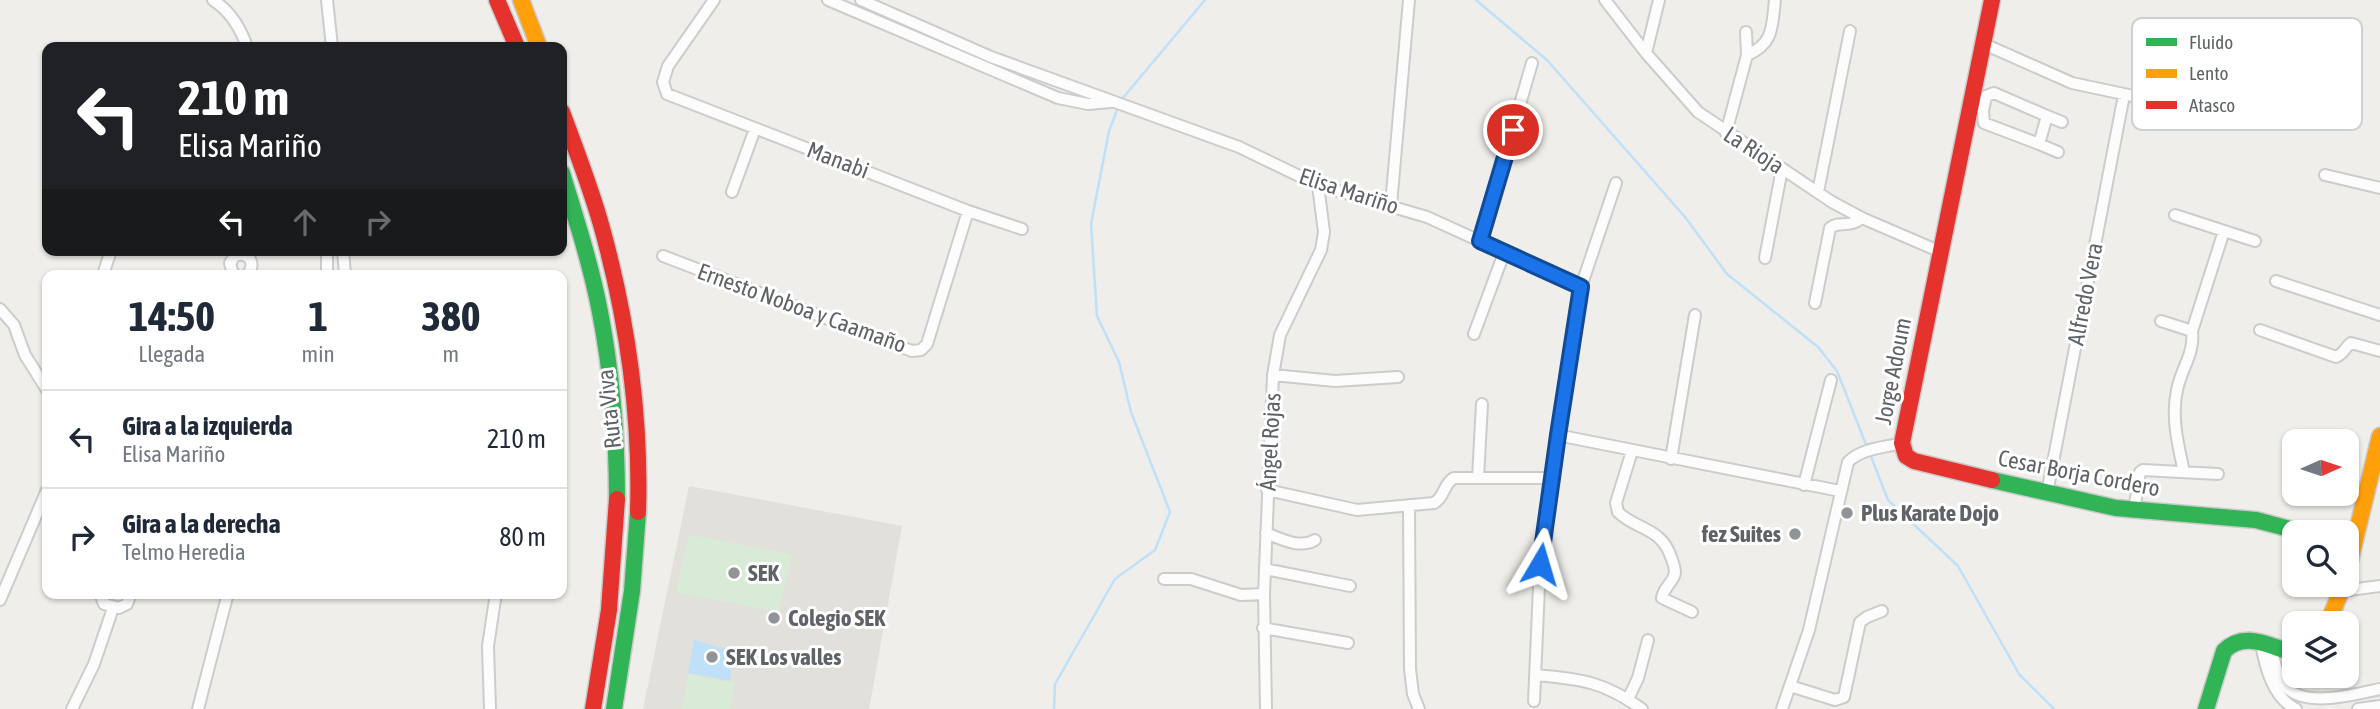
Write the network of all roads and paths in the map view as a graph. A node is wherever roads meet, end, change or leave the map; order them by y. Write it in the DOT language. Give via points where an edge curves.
graph roads {
  1 [pos="213,0"];
  2 [pos="327,0"];
  3 [pos="497,0"];
  4 [pos="521,0"];
  5 [pos="714,0"];
  6 [pos="828,0"];
  7 [pos="861,0"];
  8 [pos="1409,0"];
  9 [pos="1605,0"];
  10 [pos="1659,0"];
  11 [pos="1775,0"];
  12 [pos="1992,0"];
  13 [pos="1850,31"];
  14 [pos="1746,32"];
  15 [pos="244,42"];
  16 [pos="331,42"];
  17 [pos="515,42"];
  18 [pos="536,42"];
  19 [pos="1984,44"];
  20 [pos="1646,53"];
  21 [pos="1747,55"];
  22 [pos="1532,63"];
  23 [pos="1020,67"];
  24 [pos="1016,80"];
  25 [pos="2124,95"];
  26 [pos="2132,96"];
  27 [pos="1113,101"];
  28 [pos="1976,108"];
  29 [pos="2047,116"];
  30 [pos="2062,122"];
  31 [pos="567,127"];
  32 [pos="755,128"];
  33 [pos="1726,133"];
  34 [pos="2039,144"];
  35 [pos="2058,152"];
  36 [pos="1782,169"];
  37 [pos="2325,175"];
  38 [pos="1616,183"];
  39 [pos="1318,185"];
  40 [pos="2380,188"];
  41 [pos="567,190"];
  42 [pos="732,192"];
  43 [pos="1818,192"];
  44 [pos="1391,205"];
  45 [pos="968,211"];
  46 [pos="2175,215"];
  47 [pos="1862,218"];
  48 [pos="1022,229"];
  49 [pos="2224,231"];
  50 [pos="1480,241"];
  51 [pos="2255,241"];
  52 [pos="1941,251"];
  53 [pos="1504,253"];
  54 [pos="663,256"];
  55 [pos="1765,258"];
  56 [pos="2276,281"];
  57 [pos="1581,287"];
  58 [pos="1815,303"];
  59 [pos="0,309"];
  60 [pos="1695,315"];
  61 [pos="2380,315"];
  62 [pos="2161,321"];
  63 [pos="2260,330"];
  64 [pos="2192,331"];
  65 [pos="1474,334"];
  66 [pos="2380,351"];
  67 [pos="1273,375"];
  68 [pos="1398,377"];
  69 [pos="1831,380"];
  70 [pos="42,382"];
  71 [pos="1482,404"];
  72 [pos="1558,435"];
  73 [pos="2380,436"];
  74 [pos="1898,444"];
  75 [pos="1633,451"];
  76 [pos="1671,459"];
  77 [pos="2184,472"];
  78 [pos="2218,474"];
  79 [pos="1478,478"];
  80 [pos="1552,478"];
  81 [pos="1804,485"];
  82 [pos="1267,490"];
  83 [pos="1840,491"];
  84 [pos="2046,493"];
  85 [pos="42,501"];
  86 [pos="1409,505"];
  87 [pos="2134,511"];
  88 [pos="2358,520"];
  89 [pos="2282,526"];
  90 [pos="1266,533"];
  91 [pos="1315,540"];
  92 [pos="1265,569"];
  93 [pos="1164,579"];
  94 [pos="3,584"];
  95 [pos="1350,586"];
  96 [pos="2380,586"];
  97 [pos="2359,587"];
  98 [pos="1264,594"];
  99 [pos="102,599"];
  100 [pos="129,599"];
  101 [pos="226,599"];
  102 [pos="495,599"];
  103 [pos="0,600"];
  104 [pos="113,608"];
  105 [pos="1882,611"];
  106 [pos="1692,612"];
  107 [pos="1263,628"];
  108 [pos="1648,640"];
  109 [pos="1348,643"];
  110 [pos="2266,645"];
  111 [pos="2282,650"];
  112 [pos="1536,675"];
  113 [pos="1790,686"];
  114 [pos="2380,690"];
  115 [pos="1628,699"];
  116 [pos="1534,701"];
  117 [pos="2380,706"];
  118 [pos="72,709"];
  119 [pos="198,709"];
  120 [pos="490,709"];
  121 [pos="593,709"];
  122 [pos="614,709"];
  123 [pos="1266,709"];
  124 [pos="1419,709"];
  125 [pos="1642,709"];
  126 [pos="1782,709"];
  127 [pos="2206,709"];
  128 [pos="2296,709"];
  129 [pos="2358,709"];
  1 -- 15 [label="street" via="233,19"];
  2 -- 16 [label="street"];
  3 -- 17 [label="main road"];
  4 -- 18 [label="main road"];
  5 -- 32 [label="street, Manabi" via="668,66 663,89 672,97"];
  6 -- 24 [label="street, Elisa Mariño"];
  7 -- 23 [label="street, Elisa Mariño"];
  8 -- 44 [label="street"];
  9 -- 20 [label="street, La Rioja"];
  10 -- 20 [label="street"];
  11 -- 21 [label="street" via="1766,44"];
  12 -- 19 [label="main road, Jorge Adoum"];
  13 -- 43 [label="street"];
  14 -- 21 [label="street"];
  19 -- 25 [label="street" via="2072,83"];
  19 -- 28 [label="main road, Jorge Adoum"];
  20 -- 33 [label="street, La Rioja" via="1698,112"];
  21 -- 33 [label="street"];
  22 -- 50 [label="street"];
  23 -- 24 [label="street"];
  23 -- 27 [label="street, Elisa Mariño"];
  24 -- 27 [label="street, Elisa Mariño" via="1076,102"];
  25 -- 26 [label="street"];
  25 -- 84 [label="street, Alfredo Vera"];
  27 -- 39 [label="street, Elisa Mariño" via="1239,147"];
  28 -- 29 [label="street" via="1994,93"];
  28 -- 34 [label="street" via="1986,124"];
  28 -- 52 [label="main road, Jorge Adoum"];
  29 -- 30 [label="street"];
  29 -- 34 [label="street"];
  31 -- 122 [label="main road, Ruta Viva" via="606,242 633,402 638,471 636,552"];
  32 -- 42 [label="street"];
  32 -- 45 [label="street, Manabi"];
  33 -- 36 [label="street, La Rioja"];
  34 -- 35 [label="street"];
  36 -- 43 [label="street, La Rioja"];
  36 -- 55 [label="street"];
  37 -- 40 [label="street"];
  38 -- 57 [label="street"];
  39 -- 44 [label="street, Elisa Mariño"];
  39 -- 67 [label="street, Ángel Rojas" via="1324,232 1321,250 1280,335"];
  41 -- 121 [label="main road, Ruta Viva" via="600,313 613,397 617,467 610,614"];
  43 -- 47 [label="street, La Rioja"];
  44 -- 50 [label="street, Elisa Mariño"];
  45 -- 48 [label="street, Manabi"];
  45 -- 54 [label="street, Ernesto Noboa y Caamaño" via="927,344 921,350 912,351"];
  46 -- 49 [label="street"];
  47 -- 52 [label="street, La Rioja"];
  47 -- 58 [label="street" via="1830,228"];
  49 -- 51 [label="street"];
  49 -- 64 [label="street"];
  50 -- 53 [label="street, Elisa Mariño"];
  52 -- 74 [label="main road, Jorge Adoum"];
  53 -- 57 [label="street, Elisa Mariño"];
  53 -- 65 [label="street"];
  56 -- 61 [label="street"];
  57 -- 72 [label="street"];
  59 -- 70 [label="street" via="14,326"];
  60 -- 76 [label="street"];
  62 -- 64 [label="street"];
  63 -- 66 [label="street" via="2336,357 2351,344"];
  64 -- 77 [label="street" via="2193,343 2177,390 2175,433"];
  67 -- 68 [label="street" via="1335,382"];
  67 -- 82 [label="street, Ángel Rojas"];
  69 -- 81 [label="street"];
  71 -- 79 [label="street"];
  72 -- 75 [label="street"];
  72 -- 80 [label="street"];
  73 -- 88 [label="main road"];
  74 -- 83 [label="street, Jorge Adoum" via="1853,457"];
  74 -- 84 [label="main road, Cesar Borja Cordero" via="1913,461"];
  75 -- 76 [label="street"];
  75 -- 106 [label="street" via="1616,503 1618,512 1661,538 1675,570 1662,598"];
  76 -- 81 [label="street"];
  77 -- 78 [label="street"];
  77 -- 87 [label="street" via="2140,472"];
  79 -- 80 [label="street"];
  79 -- 86 [label="street" via="1451,479 1438,501"];
  80 -- 112 [label="street" via="1539,580"];
  81 -- 83 [label="street"];
  82 -- 86 [label="street" via="1357,510"];
  82 -- 90 [label="street, Ángel Rojas"];
  83 -- 113 [label="street, Jorge Adoum" via="1814,610"];
  84 -- 87 [label="main road, Cesar Borja Cordero"];
  85 -- 94 [label="street"];
  86 -- 124 [label="street" via="1410,669"];
  87 -- 89 [label="main road, Cesar Borja Cordero" via="2241,517"];
  90 -- 91 [label="street" via="1299,544"];
  90 -- 92 [label="street, Ángel Rojas"];
  92 -- 95 [label="street"];
  92 -- 98 [label="street, Ángel Rojas"];
  93 -- 98 [label="street" via="1191,579 1241,595"];
  94 -- 103 [label="street"];
  96 -- 97 [label="street"];
  98 -- 107 [label="street, Ángel Rojas"];
  99 -- 104 [label="street"];
  100 -- 104 [label="street"];
  101 -- 119 [label="street"];
  102 -- 120 [label="street" via="488,646"];
  104 -- 118 [label="street"];
  105 -- 113 [label="street" via="1860,622 1844,697 1835,699"];
  107 -- 109 [label="street"];
  107 -- 123 [label="street, Ángel Rojas"];
  108 -- 115 [label="street"];
  110 -- 111 [label="main road"];
  110 -- 114 [label="street" via="2288,689 2299,695 2334,698"];
  110 -- 127 [label="main road" via="2237,640 2229,645"];
  110 -- 128 [label="street" via="2267,670 2285,703"];
  112 -- 115 [label="street" via="1586,680"];
  112 -- 116 [label="street"];
  113 -- 126 [label="street, Jorge Adoum"];
  115 -- 125 [label="street"];
  117 -- 129 [label="street"];
}
